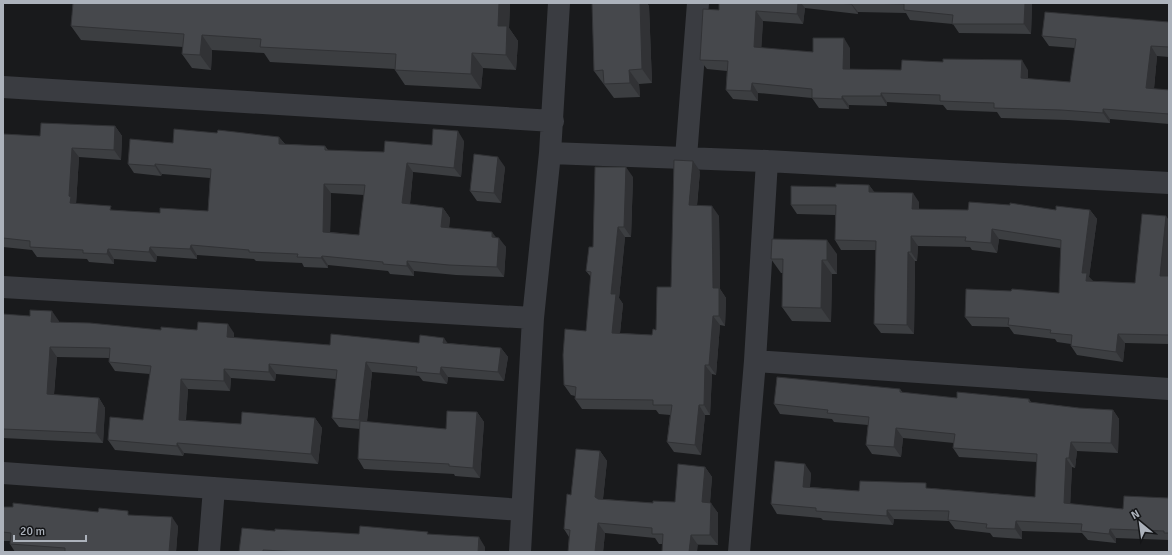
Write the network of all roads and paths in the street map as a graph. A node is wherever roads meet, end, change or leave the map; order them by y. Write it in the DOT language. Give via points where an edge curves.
graph roads {
  1 [pos="560,3"];
  2 [pos="698,3"];
  3 [pos="3,87"];
  4 [pos="553,121"];
  5 [pos="550,153"];
  6 [pos="686,157"];
  7 [pos="767,160"];
  8 [pos="1169,183"];
  9 [pos="3,287"];
  10 [pos="533,318"];
  11 [pos="755,361"];
  12 [pos="1169,389"];
  13 [pos="3,473"];
  14 [pos="214,488"];
  15 [pos="522,510"];
  16 [pos="208,552"];
  17 [pos="520,552"];
  18 [pos="739,552"];
  1 -- 4 [label="street"];
  2 -- 6 [label="street"];
  3 -- 4 [label="street"];
  4 -- 5 [label="street"];
  5 -- 6 [label="street"];
  5 -- 10 [label="street"];
  6 -- 7 [label="street"];
  7 -- 8 [label="street"];
  7 -- 11 [label="street"];
  9 -- 10 [label="street"];
  10 -- 15 [label="street"];
  11 -- 12 [label="street"];
  11 -- 18 [label="street"];
  13 -- 14 [label="street"];
  14 -- 15 [label="street"];
  14 -- 16 [label="street"];
  15 -- 17 [label="street"];
}
